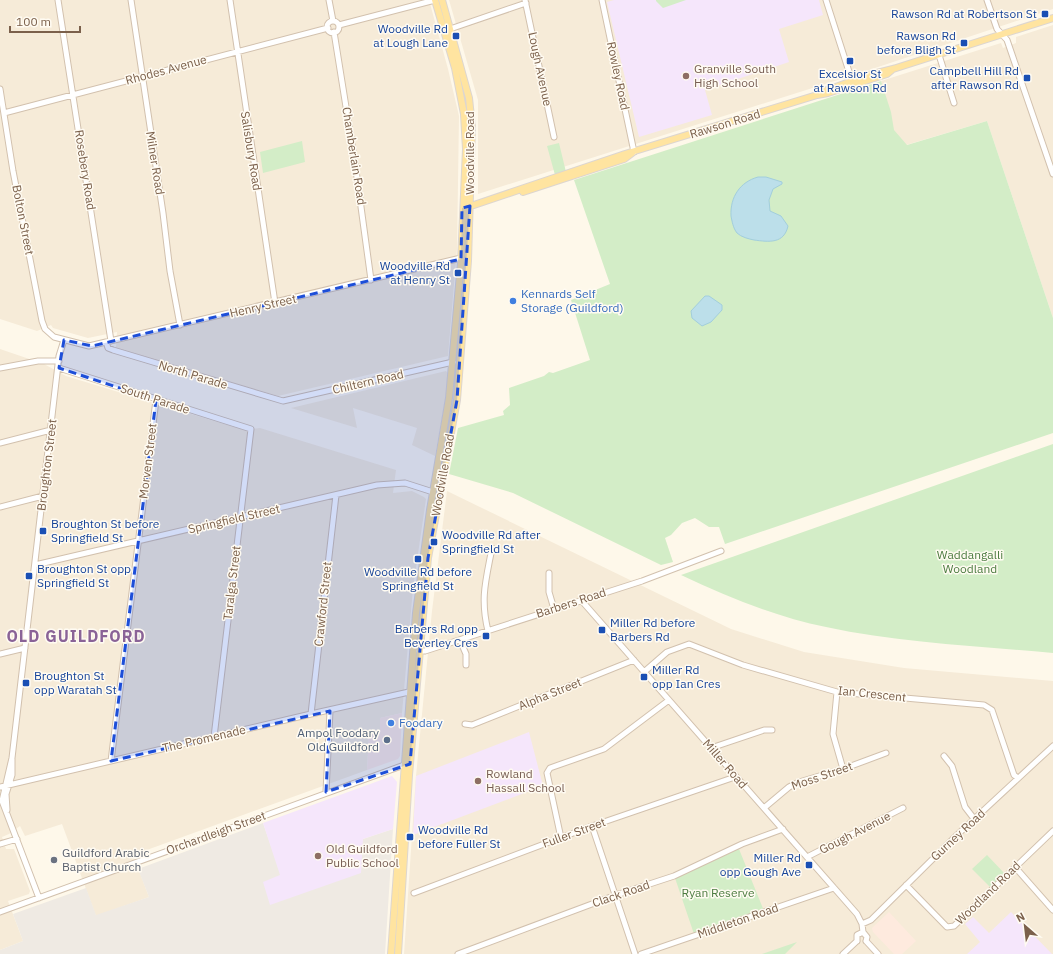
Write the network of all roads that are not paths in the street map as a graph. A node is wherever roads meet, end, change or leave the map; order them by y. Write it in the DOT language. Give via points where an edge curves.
graph roads {
  1 [pos="58,0"];
  2 [pos="131,0"];
  3 [pos="230,0"];
  4 [pos="329,0"];
  5 [pos="435,0"];
  6 [pos="442,0"];
  7 [pos="602,0"];
  8 [pos="826,0"];
  9 [pos="987,0"];
  10 [pos="526,2"];
  11 [pos="1053,18"];
  12 [pos="333,21"];
  13 [pos="339,25"];
  14 [pos="328,28"];
  15 [pos="450,29"];
  16 [pos="334,32"];
  17 [pos="1002,35"];
  18 [pos="237,52"];
  19 [pos="939,55"];
  20 [pos="893,69"];
  21 [pos="142,76"];
  22 [pos="879,77"];
  23 [pos="852,81"];
  24 [pos="0,89"];
  25 [pos="834,92"];
  26 [pos="73,94"];
  27 [pos="816,95"];
  28 [pos="954,103"];
  29 [pos="4,113"];
  30 [pos="554,137"];
  31 [pos="634,152"];
  32 [pos="1053,174"];
  33 [pos="470,206"];
  34 [pos="462,208"];
  35 [pos="461,258"];
  36 [pos="372,280"];
  37 [pos="275,303"];
  38 [pos="180,325"];
  39 [pos="64,340"];
  40 [pos="109,341"];
  41 [pos="59,359"];
  42 [pos="453,362"];
  43 [pos="0,368"];
  44 [pos="59,368"];
  45 [pos="156,400"];
  46 [pos="283,401"];
  47 [pos="251,429"];
  48 [pos="51,430"];
  49 [pos="0,443"];
  50 [pos="432,492"];
  51 [pos="336,495"];
  52 [pos="44,496"];
  53 [pos="0,507"];
  54 [pos="240,518"];
  55 [pos="138,541"];
  56 [pos="492,548"];
  57 [pos="721,552"];
  58 [pos="35,565"];
  59 [pos="548,573"];
  60 [pos="581,600"];
  61 [pos="554,609"];
  62 [pos="488,630"];
  63 [pos="460,640"];
  64 [pos="25,648"];
  65 [pos="419,651"];
  66 [pos="0,654"];
  67 [pos="634,660"];
  68 [pos="466,665"];
  69 [pos="644,672"];
  70 [pos="409,692"];
  71 [pos="837,692"];
  72 [pos="669,700"];
  73 [pos="330,711"];
  74 [pos="311,714"];
  75 [pos="465,724"];
  76 [pos="772,730"];
  77 [pos="214,737"];
  78 [pos="1053,746"];
  79 [pos="711,748"];
  80 [pos="886,754"];
  81 [pos="944,756"];
  82 [pos="111,761"];
  83 [pos="408,764"];
  84 [pos="843,769"];
  85 [pos="735,777"];
  86 [pos="1018,778"];
  87 [pos="5,786"];
  88 [pos="326,792"];
  89 [pos="764,808"];
  90 [pos="903,808"];
  91 [pos="975,820"];
  92 [pos="592,826"];
  93 [pos="783,829"];
  94 [pos="1053,831"];
  95 [pos="561,838"];
  96 [pos="17,839"];
  97 [pos="0,844"];
  98 [pos="807,857"];
  99 [pos="1015,867"];
  100 [pos="906,885"];
  101 [pos="834,888"];
  102 [pos="414,893"];
  103 [pos="616,895"];
  104 [pos="39,898"];
  105 [pos="1053,910"];
  106 [pos="0,912"];
  107 [pos="862,924"];
  108 [pos="863,932"];
  109 [pos="857,941"];
  110 [pos="866,941"];
  111 [pos="391,954"];
  112 [pos="398,954"];
  113 [pos="458,954"];
  114 [pos="635,954"];
  115 [pos="641,954"];
  116 [pos="843,954"];
  117 [pos="878,954"];
  1 -- 26 [label="street, Rosebery Road"];
  2 -- 21 [label="street, Milner Road"];
  3 -- 18 [label="street, Salisbury Road"];
  4 -- 12 [label="street"];
  5 -- 13 [label="street"];
  5 -- 34 [label="main road, Woodville Road" via="455,68 464,114 466,149"];
  6 -- 15 [label="main road, Woodville Road"];
  7 -- 31 [label="street, Rowley Road"];
  8 -- 23 [label="street"];
  9 -- 17 [label="street" via="997,29"];
  10 -- 15 [label="street"];
  10 -- 30 [label="street, Lough Avenue"];
  11 -- 17 [label="main road, Rawson Road"];
  12 -- 13 [label="street"];
  12 -- 14 [label="street" via="328,24"];
  13 -- 16 [label="street" via="339,29"];
  14 -- 16 [label="street"];
  14 -- 18 [label="street, Rhodes Avenue"];
  15 -- 33 [label="main road, Woodville Road" via="469,98 472,127"];
  16 -- 36 [label="street, Chamberlain Road"];
  17 -- 19 [label="main road, Rawson Road"];
  17 -- 32 [label="street" via="1008,42"];
  18 -- 21 [label="street, Rhodes Avenue"];
  18 -- 37 [label="street, Salisbury Road"];
  19 -- 20 [label="main road, Rawson Road"];
  19 -- 28 [label="street"];
  20 -- 22 [label="main road, Rawson Road"];
  20 -- 23 [label="main road, Rawson Road"];
  21 -- 26 [label="street, Rhodes Avenue"];
  21 -- 38 [label="street, Milner Road"];
  22 -- 23 [label="main road" via="859,82"];
  22 -- 25 [label="main road, Rawson Road"];
  23 -- 25 [label="main road"];
  23 -- 27 [label="main road, Rawson Road"];
  24 -- 29 [label="street, Bolton Street"];
  25 -- 27 [label="main road, Rawson Road"];
  26 -- 29 [label="street, Rhodes Avenue"];
  26 -- 40 [label="street, Rosebery Road"];
  27 -- 31 [label="main road, Rawson Road"];
  29 -- 39 [label="street, Bolton Street" via="42,321 49,334"];
  31 -- 33 [label="main road, Rawson Road"];
  33 -- 34 [label="main road, Rawson Road"];
  33 -- 65 [label="main road, Woodville Road" via="457,400 428,558"];
  34 -- 35 [label="main road, Woodville Road"];
  35 -- 36 [label="street, Henry Street"];
  35 -- 42 [label="main road, Woodville Road"];
  36 -- 37 [label="street, Henry Street"];
  37 -- 38 [label="street, Henry Street"];
  38 -- 40 [label="street, Henry Street"];
  39 -- 40 [label="street, Henry Street" via="89,346"];
  39 -- 41 [label="street, Broughton Street"];
  40 -- 46 [label="street, North Parade" via="108,348 113,350"];
  41 -- 43 [label="street" via="38,360"];
  41 -- 44 [label="street, Broughton Street"];
  42 -- 46 [label="street, Chiltern Road"];
  42 -- 50 [label="main road, Woodville Road" via="450,398"];
  44 -- 45 [label="street, South Parade"];
  44 -- 48 [label="street, Broughton Street"];
  45 -- 47 [label="street, South Parade"];
  45 -- 55 [label="street, Morven Street"];
  47 -- 54 [label="street, Taralga Street"];
  48 -- 49 [label="street"];
  48 -- 52 [label="street, Broughton Street"];
  50 -- 51 [label="street, Springfield Street" via="412,484 398,483"];
  50 -- 70 [label="main road, Woodville Road" via="416,613"];
  51 -- 54 [label="street, Springfield Street"];
  51 -- 74 [label="street, Crawford Street"];
  52 -- 53 [label="street"];
  52 -- 58 [label="street, Broughton Street"];
  54 -- 55 [label="street, Springfield Street"];
  54 -- 77 [label="street, Taralga Street"];
  55 -- 58 [label="street, Springfield Street"];
  55 -- 82 [label="street, Morven Street"];
  56 -- 62 [label="street" via="483,599"];
  57 -- 60 [label="street, Barbers Road"];
  58 -- 64 [label="street, Broughton Street"];
  59 -- 61 [label="street" via="549,592"];
  60 -- 61 [label="street, Barbers Road"];
  60 -- 67 [label="street, Miller Road"];
  61 -- 62 [label="street, Barbers Road"];
  62 -- 63 [label="street, Barbers Road"];
  63 -- 65 [label="street, Barbers Road"];
  63 -- 68 [label="street" via="466,654"];
  64 -- 66 [label="street"];
  64 -- 87 [label="street, Broughton Street" via="13,767"];
  65 -- 83 [label="main road, Woodville Road"];
  67 -- 69 [label="street, Miller Road"];
  67 -- 75 [label="street, Alpha Street" via="472,725"];
  69 -- 71 [label="street, Ian Crescent" via="673,648 689,644 743,665"];
  69 -- 72 [label="street, Miller Road"];
  70 -- 73 [label="street, The Promenade"];
  70 -- 83 [label="main road, Woodville Road"];
  71 -- 84 [label="street" via="833,734"];
  71 -- 86 [label="street, Ian Crescent" via="988,706 992,710 1014,775"];
  72 -- 79 [label="street, Miller Road"];
  72 -- 95 [label="street" via="604,749 550,768 547,772"];
  73 -- 74 [label="street, The Promenade"];
  73 -- 88 [label="street"];
  74 -- 77 [label="street, The Promenade"];
  76 -- 79 [label="street" via="764,730"];
  77 -- 82 [label="street, The Promenade"];
  78 -- 86 [label="street, Gurney Road"];
  79 -- 85 [label="street, Miller Road"];
  80 -- 84 [label="street, Moss Street"];
  81 -- 91 [label="street" via="952,766 965,807"];
  82 -- 87 [label="street, The Promenade"];
  83 -- 88 [label="street, Orchardleigh Street"];
  83 -- 111 [label="main road, Woodville Road"];
  83 -- 112 [label="main road, Woodville Road"];
  84 -- 89 [label="street, Moss Street" via="799,782"];
  85 -- 89 [label="street, Miller Road"];
  85 -- 92 [label="street, Fuller Street"];
  86 -- 91 [label="street, Gurney Road"];
  87 -- 96 [label="street, Broughton Street" via="7,811"];
  88 -- 104 [label="street, Orchardleigh Street"];
  89 -- 93 [label="street, Miller Road"];
  90 -- 98 [label="street, Gough Avenue"];
  91 -- 100 [label="street, Gurney Road"];
  92 -- 95 [label="street, Fuller Street"];
  92 -- 103 [label="street"];
  93 -- 98 [label="street, Miller Road"];
  93 -- 103 [label="street, Clack Road" via="742,844 674,876"];
  94 -- 99 [label="street, Woodland Road"];
  95 -- 102 [label="street, Fuller Street"];
  96 -- 97 [label="street"];
  96 -- 104 [label="street, Broughton Street"];
  98 -- 101 [label="street, Miller Road"];
  99 -- 100 [label="street, Woodland Road" via="954,926 947,927"];
  99 -- 105 [label="street"];
  100 -- 107 [label="street, Gurney Road" via="871,920"];
  101 -- 107 [label="street, Miller Road" via="857,914"];
  101 -- 115 [label="street, Middleton Road"];
  103 -- 113 [label="street, Clack Road"];
  103 -- 114 [label="street"];
  104 -- 106 [label="street, Orchardleigh Street"];
  107 -- 108 [label="street, Miller Road"];
  108 -- 109 [label="street" via="857,935"];
  108 -- 110 [label="street" via="867,937"];
  109 -- 110 [label="street"];
  109 -- 116 [label="street"];
  110 -- 117 [label="street"];
}
